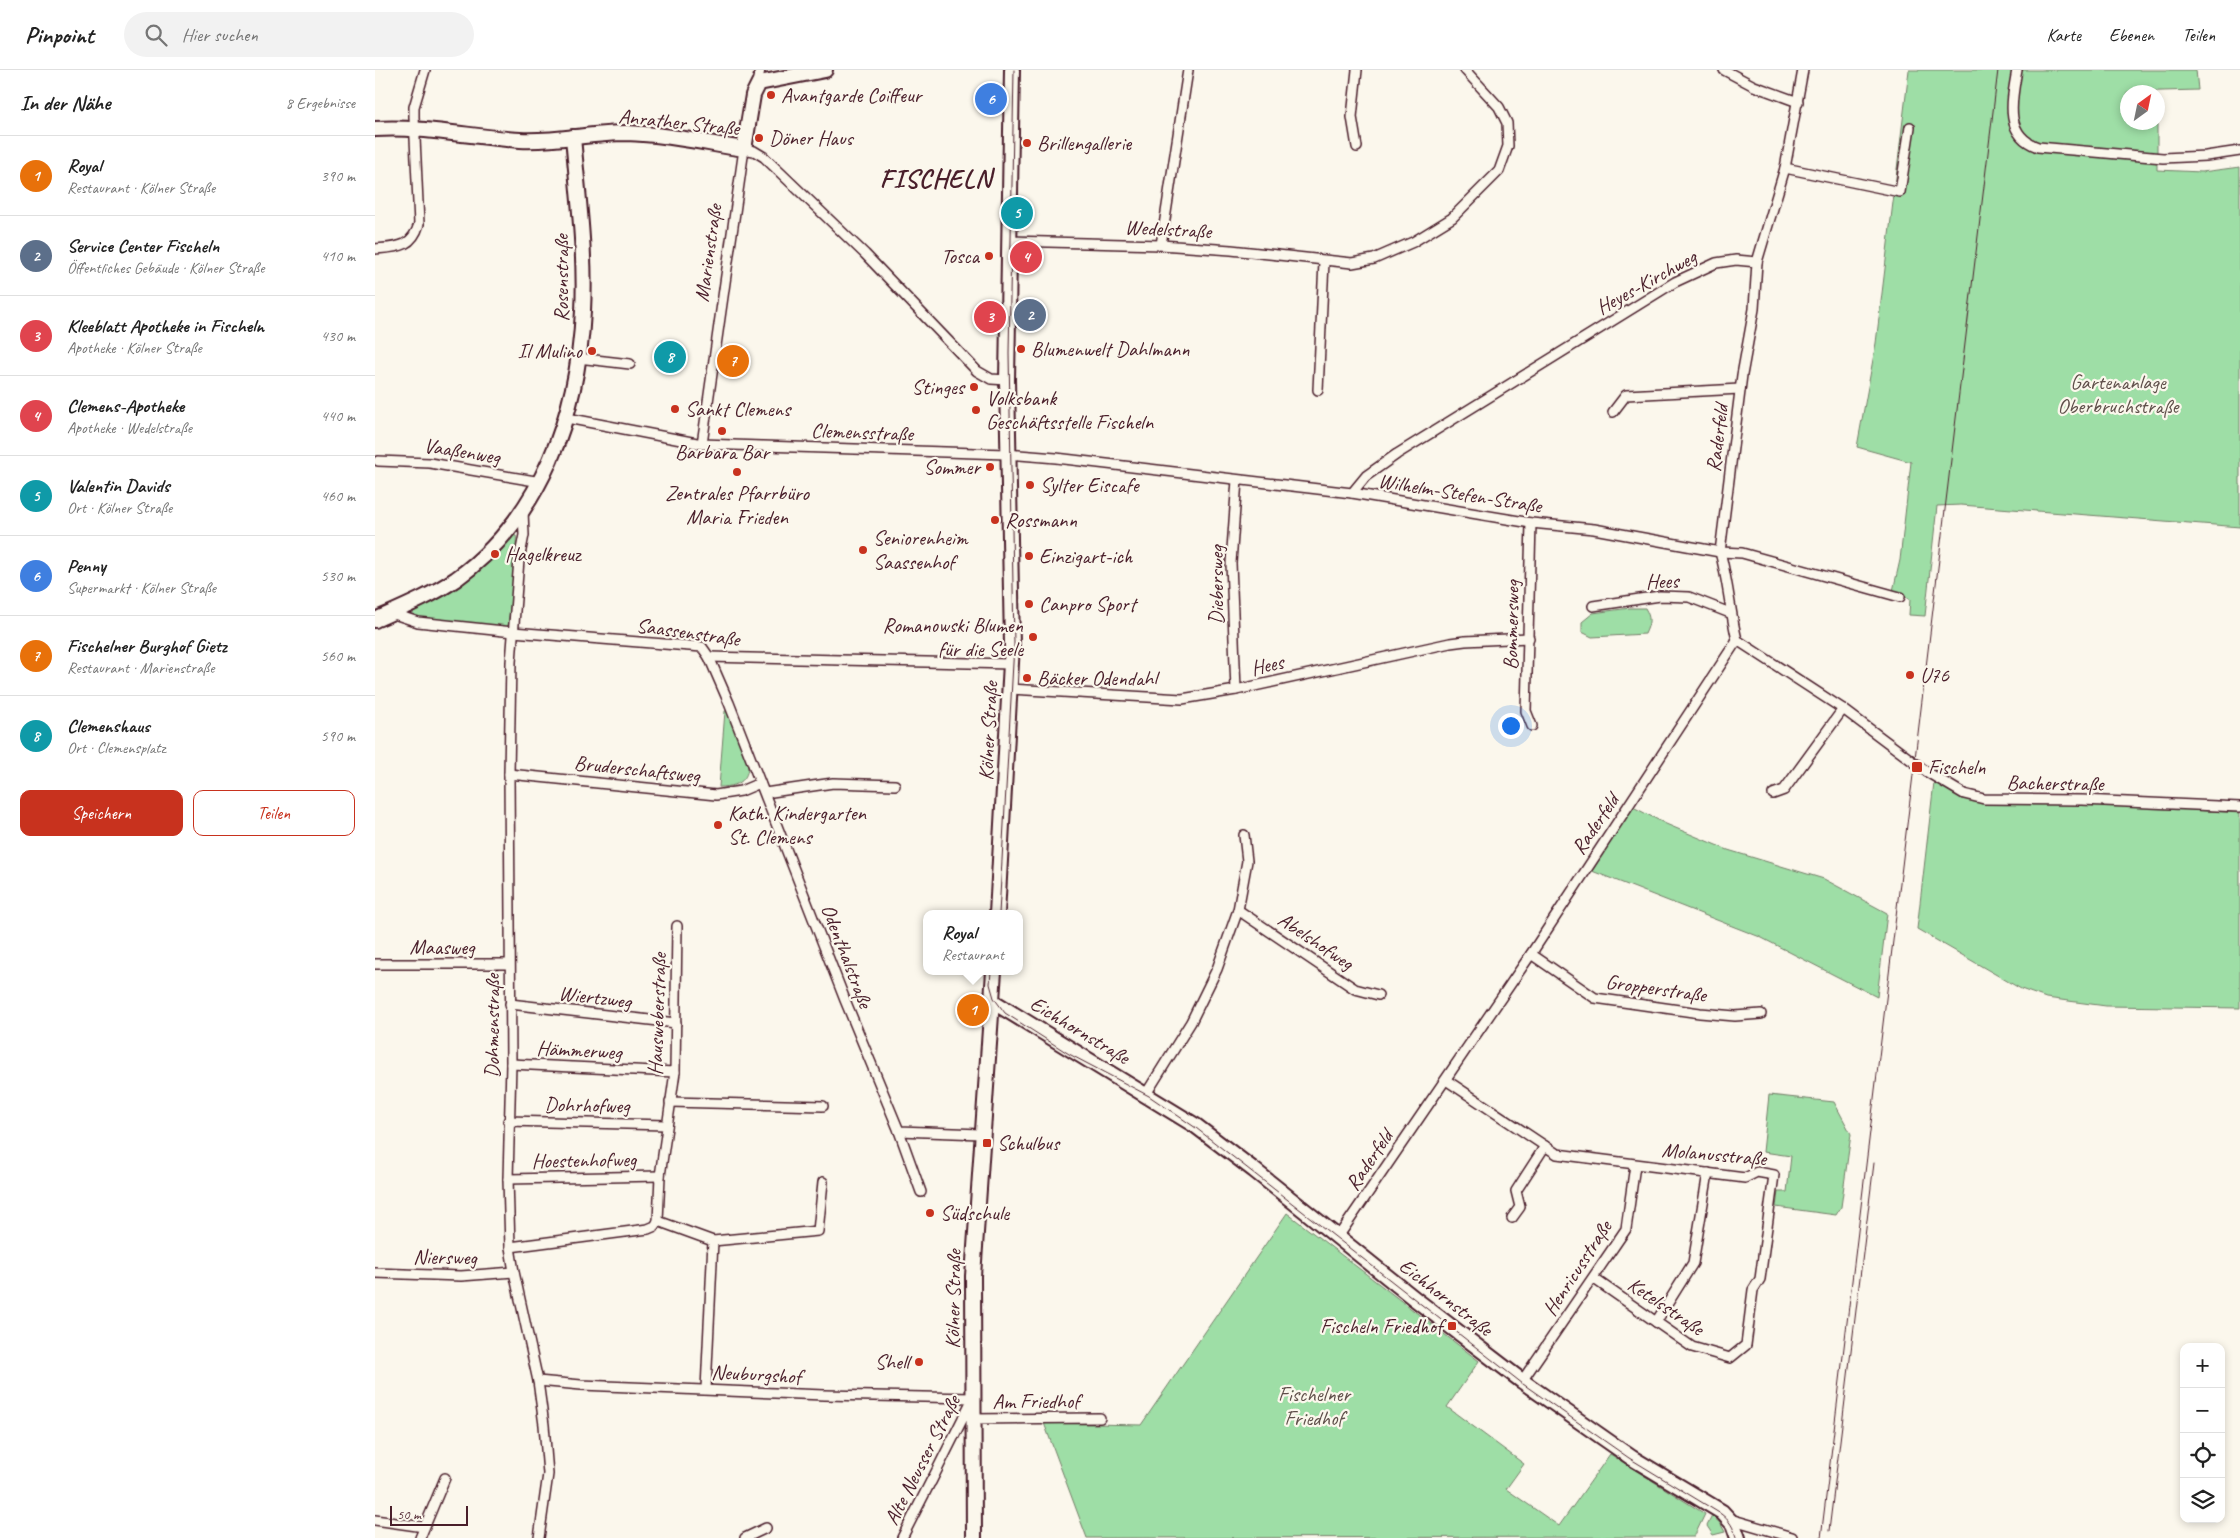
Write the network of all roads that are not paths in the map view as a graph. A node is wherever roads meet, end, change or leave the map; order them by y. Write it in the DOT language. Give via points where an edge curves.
graph roads {
  1 [pos="425,70"];
  2 [pos="760,70"];
  3 [pos="825,70"];
  4 [pos="1012,70"];
  5 [pos="1188,70"];
  6 [pos="1357,70"];
  7 [pos="1465,70"];
  8 [pos="1724,70"];
  9 [pos="1803,70"];
  10 [pos="2017,70"];
  11 [pos="756,87"];
  12 [pos="1798,102"];
  13 [pos="1910,127"];
  14 [pos="375,129"];
  15 [pos="414,129"];
  16 [pos="573,137"];
  17 [pos="1357,147"];
  18 [pos="744,149"];
  19 [pos="2240,151"];
  20 [pos="1785,168"];
  21 [pos="1009,241"];
  22 [pos="1161,245"];
  23 [pos="375,249"];
  24 [pos="1324,262"];
  25 [pos="1757,262"];
  26 [pos="578,358"];
  27 [pos="630,364"];
  28 [pos="1007,380"];
  29 [pos="1740,389"];
  30 [pos="1317,390"];
  31 [pos="1613,412"];
  32 [pos="567,418"];
  33 [pos="702,444"];
  34 [pos="1009,454"];
  35 [pos="378,461"];
  36 [pos="1237,480"];
  37 [pos="541,482"];
  38 [pos="1352,493"];
  39 [pos="523,511"];
  40 [pos="1531,523"];
  41 [pos="1720,552"];
  42 [pos="1900,597"];
  43 [pos="1593,606"];
  44 [pos="391,613"];
  45 [pos="1731,613"];
  46 [pos="375,620"];
  47 [pos="513,632"];
  48 [pos="1529,638"];
  49 [pos="1737,640"];
  50 [pos="709,657"];
  51 [pos="1011,664"];
  52 [pos="1010,688"];
  53 [pos="1236,690"];
  54 [pos="1843,709"];
  55 [pos="1532,726"];
  56 [pos="509,774"];
  57 [pos="760,783"];
  58 [pos="895,784"];
  59 [pos="765,793"];
  60 [pos="1773,794"];
  61 [pos="2240,807"];
  62 [pos="1244,835"];
  63 [pos="997,910"];
  64 [pos="1238,910"];
  65 [pos="677,926"];
  66 [pos="1531,954"];
  67 [pos="375,964"];
  68 [pos="509,964"];
  69 [pos="994,975"];
  70 [pos="1378,995"];
  71 [pos="992,1001"];
  72 [pos="510,1004"];
  73 [pos="1761,1014"];
  74 [pos="1021,1018"];
  75 [pos="676,1024"];
  76 [pos="990,1032"];
  77 [pos="511,1064"];
  78 [pos="675,1072"];
  79 [pos="1446,1080"];
  80 [pos="1146,1094"];
  81 [pos="670,1102"];
  82 [pos="823,1106"];
  83 [pos="508,1121"];
  84 [pos="666,1125"];
  85 [pos="899,1131"];
  86 [pos="981,1134"];
  87 [pos="1545,1146"];
  88 [pos="1635,1165"];
  89 [pos="1708,1174"];
  90 [pos="660,1176"];
  91 [pos="509,1179"];
  92 [pos="823,1182"];
  93 [pos="921,1192"];
  94 [pos="1512,1218"];
  95 [pos="658,1221"];
  96 [pos="1338,1237"];
  97 [pos="713,1241"];
  98 [pos="510,1248"];
  99 [pos="514,1272"];
  100 [pos="375,1274"];
  101 [pos="1593,1278"];
  102 [pos="1756,1285"];
  103 [pos="1656,1322"];
  104 [pos="1522,1380"];
  105 [pos="538,1381"];
  106 [pos="706,1389"];
  107 [pos="973,1398"];
  108 [pos="973,1418"];
  109 [pos="1100,1418"];
  110 [pos="445,1478"];
  111 [pos="1729,1518"];
  112 [pos="375,1520"];
  113 [pos="425,1527"];
  114 [pos="766,1528"];
  115 [pos="1792,1537"];
  116 [pos="420,1538"];
  117 [pos="539,1538"];
  118 [pos="745,1538"];
  119 [pos="902,1538"];
  120 [pos="974,1538"];
  121 [pos="1738,1538"];
  1 -- 15 [label="street" via="414,107"];
  2 -- 11 [label="street, Marienstraße"];
  3 -- 11 [label="main road" via="759,83"];
  4 -- 21 [label="main road, Kölner Straße"];
  5 -- 22 [label="street"];
  6 -- 17 [label="street" via="1352,118"];
  7 -- 24 [label="street, Wedelstraße" via="1499,107 1507,123 1508,146 1499,171 1453,218 1413,242 1374,259 1353,263"];
  8 -- 12 [label="street" via="1754,86"];
  9 -- 12 [label="street"];
  10 -- 19 [label="street" via="2014,125 2026,143 2163,158"];
  11 -- 18 [label="main road, Marienstraße"];
  12 -- 20 [label="street"];
  13 -- 20 [label="street" via="1900,192"];
  14 -- 15 [label="main road, Anrather Straße"];
  15 -- 16 [label="main road, Anrather Straße" via="519,140"];
  15 -- 23 [label="street" via="419,224 416,235 400,247"];
  16 -- 18 [label="main road, Anrather Straße" via="650,134"];
  16 -- 26 [label="main road, Rosenstraße" via="583,263 583,311"];
  18 -- 28 [label="street, Anrather Straße" via="765,157 865,254 977,371 991,379"];
  18 -- 33 [label="street, Marienstraße"];
  20 -- 25 [label="street"];
  21 -- 22 [label="street, Wedelstraße"];
  21 -- 28 [label="main road, Kölner Straße"];
  22 -- 24 [label="street, Wedelstraße"];
  24 -- 30 [label="street"];
  25 -- 29 [label="street, Raderfeld" via="1754,309"];
  25 -- 38 [label="street, Heyes-Kirchweg" via="1736,260 1708,266 1668,286 1397,454 1366,476"];
  26 -- 27 [label="street"];
  26 -- 32 [label="main road, Rosenstraße"];
  28 -- 34 [label="main road, Kölner Straße"];
  29 -- 31 [label="street, Raderfeld" via="1626,395"];
  29 -- 41 [label="street, Raderfeld"];
  32 -- 33 [label="street, Clemensstraße"];
  32 -- 37 [label="main road, Rosenstraße"];
  33 -- 34 [label="street, Clemensstraße"];
  34 -- 36 [label="street, Wilhelm-Stefen-Straße"];
  34 -- 51 [label="main road, Kölner Straße"];
  35 -- 37 [label="street, Vaaßenweg" via="430,463"];
  36 -- 38 [label="street, Wilhelm-Stefen-Straße"];
  36 -- 53 [label="street, Diebersweg" via="1231,563"];
  37 -- 39 [label="main road, Rosenstraße"];
  38 -- 40 [label="street, Wilhelm-Stefen-Straße"];
  39 -- 44 [label="main road, Rosenstraße" via="457,578"];
  39 -- 47 [label="street, Dohmenstraße" via="524,534"];
  40 -- 41 [label="street, Wilhelm-Stefen-Straße" via="1594,529"];
  40 -- 48 [label="street, Bommersweg"];
  41 -- 42 [label="street, Wilhelm-Stefen-Straße" via="1742,553"];
  41 -- 45 [label="street, Raderfeld"];
  43 -- 45 [label="street, Hees" via="1660,596 1689,597"];
  44 -- 46 [label="main road, Rosenstraße"];
  44 -- 47 [label="street, Saassenstraße" via="418,622"];
  45 -- 49 [label="street, Raderfeld"];
  47 -- 50 [label="street, Saassenstraße" via="702,647"];
  47 -- 56 [label="street, Dohmenstraße"];
  48 -- 53 [label="street, Hees" via="1441,645"];
  48 -- 55 [label="street, Bommersweg" via="1526,711"];
  49 -- 54 [label="street"];
  49 -- 66 [label="street, Raderfeld"];
  50 -- 51 [label="street, Saassenstraße"];
  50 -- 57 [label="street, Odenthalstraße"];
  51 -- 52 [label="main road, Kölner Straße"];
  52 -- 53 [label="street, Hees" via="1182,699"];
  52 -- 63 [label="main road, Kölner Straße"];
  54 -- 60 [label="street" via="1784,790"];
  54 -- 61 [label="street, Bacherstraße" via="1954,790 1984,799"];
  56 -- 57 [label="street, Bruderschaftsweg" via="715,795 741,791"];
  56 -- 68 [label="street, Dohmenstraße"];
  57 -- 59 [label="street, Odenthalstraße"];
  58 -- 59 [label="street" via="833,783"];
  59 -- 85 [label="street, Odenthalstraße"];
  62 -- 64 [label="street" via="1247,861"];
  64 -- 70 [label="street, Abelshofweg" via="1355,989"];
  64 -- 80 [label="street" via="1207,992"];
  65 -- 75 [label="street, Hausweberstraße"];
  66 -- 73 [label="street, Gropperstraße" via="1595,998 1700,1013"];
  66 -- 79 [label="street, Raderfeld"];
  67 -- 68 [label="street, Maasweg"];
  68 -- 72 [label="street, Dohmenstraße"];
  69 -- 71 [label="main road, Kölner Straße"];
  71 -- 74 [label="main road, Eichhornstraße"];
  71 -- 76 [label="main road, Kölner Straße"];
  72 -- 75 [label="street, Wiertzweg"];
  72 -- 77 [label="street, Dohmenstraße"];
  74 -- 76 [label="main road" via="1001,1020"];
  74 -- 80 [label="main road, Eichhornstraße"];
  75 -- 78 [label="street, Hausweberstraße"];
  76 -- 86 [label="main road, Kölner Straße"];
  77 -- 78 [label="street, Hämmerweg"];
  77 -- 83 [label="street, Dohmenstraße"];
  78 -- 81 [label="street, Hausweberstraße"];
  79 -- 87 [label="street, Molanusstraße"];
  79 -- 96 [label="street, Raderfeld"];
  80 -- 96 [label="main road, Eichhornstraße" via="1214,1139"];
  81 -- 82 [label="street, Hausweberstraße"];
  81 -- 84 [label="street, Hausweberstraße"];
  83 -- 84 [label="street, Dohrhofweg"];
  83 -- 91 [label="street, Dohmenstraße"];
  84 -- 90 [label="street, Hausweberstraße"];
  85 -- 86 [label="street"];
  85 -- 93 [label="street, Odenthalstraße"];
  86 -- 107 [label="main road, Kölner Straße" via="973,1276"];
  87 -- 88 [label="street, Molanusstraße" via="1557,1154"];
  87 -- 94 [label="street" via="1516,1191 1520,1207"];
  88 -- 89 [label="street, Molanusstraße"];
  88 -- 101 [label="street, Henricusstraße" via="1626,1229"];
  89 -- 102 [label="street, Molanusstraße" via="1745,1178 1757,1172 1774,1175 1760,1279"];
  89 -- 103 [label="street" via="1693,1263"];
  90 -- 91 [label="street, Hoestenhofweg"];
  90 -- 95 [label="street, Hausweberstraße"];
  91 -- 98 [label="street, Dohmenstraße"];
  92 -- 97 [label="street" via="818,1231"];
  95 -- 97 [label="street"];
  95 -- 98 [label="street" via="648,1229"];
  96 -- 104 [label="main road, Eichhornstraße"];
  97 -- 106 [label="street"];
  98 -- 99 [label="street, Dohmenstraße"];
  99 -- 100 [label="street, Niersweg" via="461,1276"];
  99 -- 105 [label="street, Dohmenstraße"];
  101 -- 103 [label="street, Ketelsstraße"];
  101 -- 104 [label="street, Henricusstraße"];
  102 -- 103 [label="street, Ketelsstraße" via="1746,1345 1730,1358 1693,1347"];
  104 -- 111 [label="main road, Eichhornstraße" via="1632,1458"];
  105 -- 106 [label="street, Neuburgshof"];
  105 -- 117 [label="street, Dohmenstraße" via="548,1474"];
  106 -- 107 [label="street, Neuburgshof"];
  107 -- 108 [label="main road, Kölner Straße"];
  107 -- 119 [label="street, Alte Neusser Straße"];
  108 -- 109 [label="street, Am Friedhof"];
  108 -- 120 [label="main road, Kölner Straße"];
  110 -- 113 [label="street"];
  111 -- 115 [label="street, Eichhornstraße"];
  111 -- 121 [label="main road"];
  112 -- 113 [label="street"];
  113 -- 116 [label="street"];
  114 -- 118 [label="street"];
}
